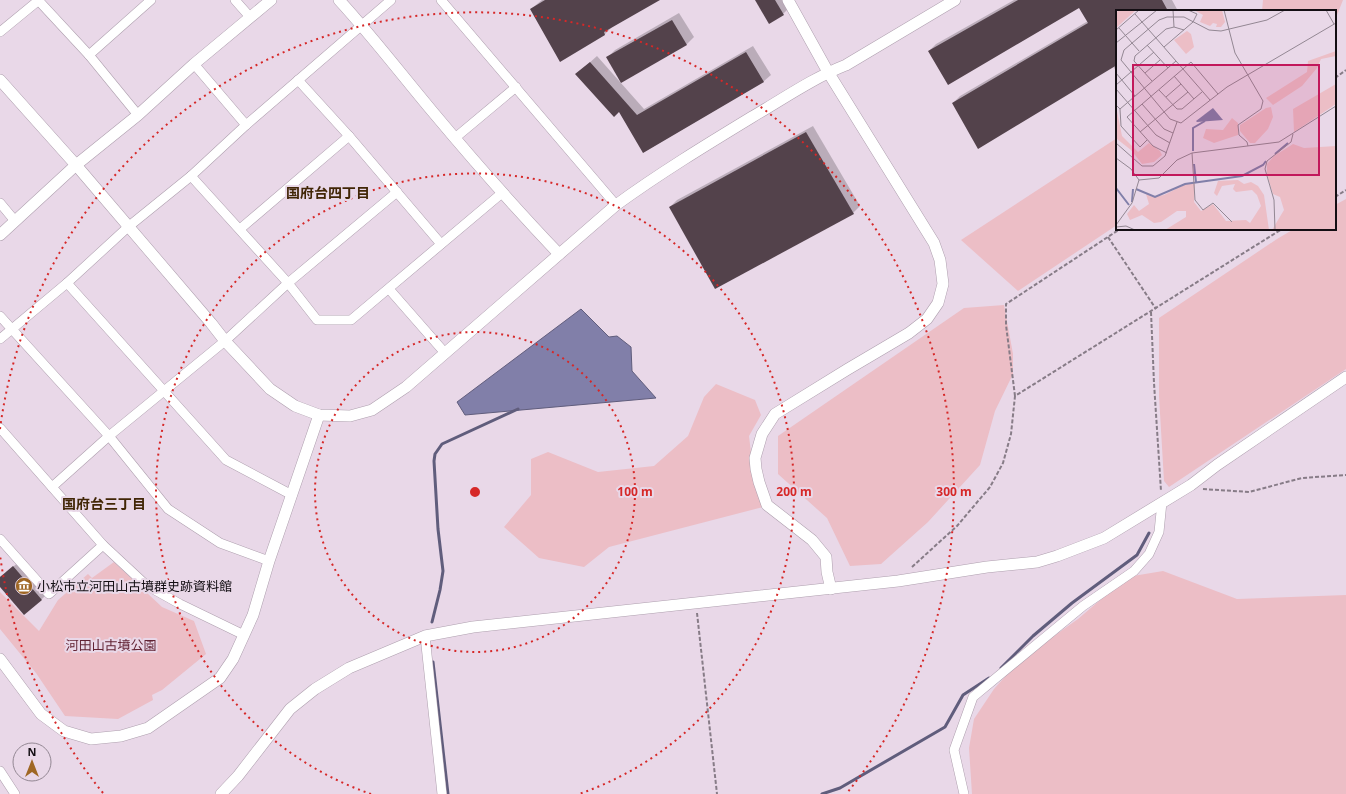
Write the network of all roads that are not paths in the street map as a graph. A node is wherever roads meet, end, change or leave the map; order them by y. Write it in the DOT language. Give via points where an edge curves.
graph roads {
  1 [pos="38,0"];
  2 [pos="151,0"];
  3 [pos="235,0"];
  4 [pos="271,0"];
  5 [pos="339,0"];
  6 [pos="391,0"];
  7 [pos="441,0"];
  8 [pos="788,0"];
  9 [pos="955,0"];
  10 [pos="250,17"];
  11 [pos="362,25"];
  12 [pos="0,32"];
  13 [pos="89,55"];
  14 [pos="194,64"];
  15 [pos="828,72"];
  16 [pos="0,80"];
  17 [pos="298,80"];
  18 [pos="516,87"];
  19 [pos="138,115"];
  20 [pos="246,125"];
  21 [pos="349,136"];
  22 [pos="455,138"];
  23 [pos="76,165"];
  24 [pos="191,176"];
  25 [pos="397,192"];
  26 [pos="502,193"];
  27 [pos="0,203"];
  28 [pos="616,205"];
  29 [pos="16,221"];
  30 [pos="128,227"];
  31 [pos="240,230"];
  32 [pos="0,235"];
  33 [pos="441,244"];
  34 [pos="559,254"];
  35 [pos="67,283"];
  36 [pos="288,283"];
  37 [pos="389,289"];
  38 [pos="0,316"];
  39 [pos="11,329"];
  40 [pos="0,339"];
  41 [pos="225,341"];
  42 [pos="444,354"];
  43 [pos="1346,377"];
  44 [pos="163,391"];
  45 [pos="319,415"];
  46 [pos="0,428"];
  47 [pos="109,436"];
  48 [pos="52,487"];
  49 [pos="292,495"];
  50 [pos="1162,502"];
  51 [pos="0,538"];
  52 [pos="102,545"];
  53 [pos="269,561"];
  54 [pos="831,589"];
  55 [pos="244,635"];
  56 [pos="425,636"];
  57 [pos="0,659"];
  58 [pos="0,771"];
  59 [pos="15,794"];
  60 [pos="221,794"];
  61 [pos="442,794"];
  62 [pos="964,794"];
  1 -- 12 [label="street"];
  1 -- 13 [label="street"];
  2 -- 13 [label="street"];
  3 -- 10 [label="street"];
  4 -- 10 [label="street"];
  5 -- 11 [label="street"];
  6 -- 11 [label="street"];
  7 -- 18 [label="street"];
  8 -- 15 [label="street"];
  9 -- 15 [label="street" via="846,65"];
  10 -- 14 [label="street"];
  11 -- 17 [label="street"];
  11 -- 22 [label="street"];
  13 -- 19 [label="street"];
  14 -- 19 [label="street"];
  14 -- 20 [label="street"];
  15 -- 28 [label="street" via="682,159"];
  15 -- 54 [label="street" via="934,243 940,260 943,284 938,303 927,319 909,334 848,368 775,414 762,434 755,458 759,482 768,505 812,540 826,557"];
  16 -- 23 [label="street"];
  17 -- 20 [label="street"];
  17 -- 21 [label="street"];
  18 -- 22 [label="street"];
  18 -- 28 [label="street"];
  19 -- 23 [label="street"];
  20 -- 24 [label="street"];
  21 -- 25 [label="street"];
  21 -- 31 [label="street"];
  22 -- 26 [label="street"];
  23 -- 29 [label="street"];
  23 -- 30 [label="street"];
  24 -- 30 [label="street"];
  24 -- 31 [label="street"];
  25 -- 33 [label="street"];
  25 -- 36 [label="street"];
  26 -- 33 [label="street"];
  26 -- 34 [label="street"];
  27 -- 29 [label="street"];
  28 -- 34 [label="street"];
  29 -- 32 [label="street"];
  30 -- 35 [label="street"];
  30 -- 41 [label="street"];
  31 -- 36 [label="street"];
  33 -- 37 [label="street"];
  34 -- 42 [label="street"];
  35 -- 39 [label="street"];
  35 -- 44 [label="street"];
  36 -- 37 [label="street" via="318,320 351,320"];
  36 -- 41 [label="street"];
  37 -- 42 [label="street"];
  38 -- 39 [label="street"];
  39 -- 40 [label="street"];
  39 -- 47 [label="street"];
  41 -- 44 [label="street"];
  41 -- 45 [label="street" via="270,390 295,406"];
  42 -- 45 [label="street" via="406,387 372,410 350,416"];
  43 -- 50 [label="street" via="1217,465 1191,486"];
  44 -- 47 [label="street"];
  44 -- 49 [label="street" via="226,460"];
  45 -- 49 [label="street"];
  46 -- 48 [label="street"];
  47 -- 48 [label="street"];
  47 -- 53 [label="street" via="168,509 220,543"];
  48 -- 52 [label="street"];
  49 -- 53 [label="street"];
  50 -- 54 [label="street" via="1104,538 1037,562"];
  50 -- 62 [label="street" via="1159,532 1149,554 1134,571 1083,606 973,697 954,750"];
  51 -- 52 [label="street" via="49,594"];
  52 -- 55 [label="street" via="146,585"];
  53 -- 55 [label="street" via="253,615"];
  54 -- 56 [label="street" via="474,626"];
  55 -- 57 [label="street" via="233,659 220,678 148,728 121,736 91,739 64,731 40,714"];
  56 -- 60 [label="street" via="349,668 315,688 290,709"];
  56 -- 61 [label="street"];
  58 -- 59 [label="street"];
}
